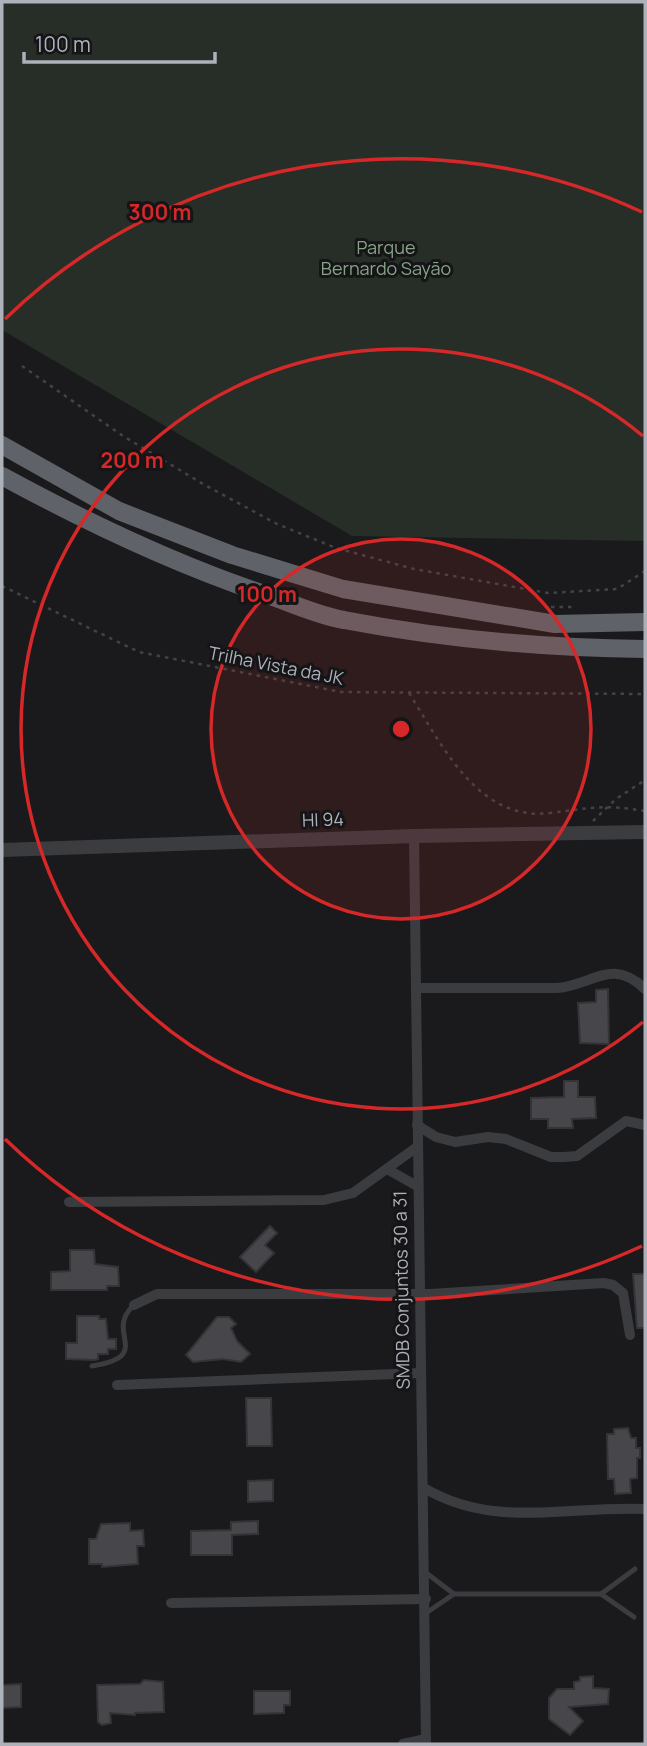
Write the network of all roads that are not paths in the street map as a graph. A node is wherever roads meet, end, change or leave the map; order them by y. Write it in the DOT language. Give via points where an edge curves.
graph roads {
  1 [pos="2,445"];
  2 [pos="2,476"];
  3 [pos="645,622"];
  4 [pos="645,649"];
  5 [pos="645,832"];
  6 [pos="414,836"];
  7 [pos="2,850"];
  8 [pos="416,988"];
  9 [pos="645,989"];
  10 [pos="417,1125"];
  11 [pos="645,1125"];
  12 [pos="417,1147"];
  13 [pos="387,1169"];
  14 [pos="417,1186"];
  15 [pos="69,1202"];
  16 [pos="419,1294"];
  17 [pos="134,1304"];
  18 [pos="630,1335"];
  19 [pos="92,1366"];
  20 [pos="421,1374"];
  21 [pos="117,1385"];
  22 [pos="424,1488"];
  23 [pos="645,1509"];
  24 [pos="635,1569"];
  25 [pos="425,1572"];
  26 [pos="454,1594"];
  27 [pos="601,1594"];
  28 [pos="426,1599"];
  29 [pos="171,1603"];
  30 [pos="426,1614"];
  31 [pos="634,1617"];
  32 [pos="426,1742"];
  33 [pos="403,1744"];
  1 -- 3 [label="highway" via="119,511 232,555 343,589 555,624"];
  2 -- 4 [label="highway" via="140,548 341,620 483,640"];
  5 -- 6 [label="street, HI 94"];
  6 -- 7 [label="street, HI 94"];
  6 -- 8 [label="street, SMDB Conjuntos 30 a 31"];
  8 -- 9 [label="street" via="557,988 608,972 628,976"];
  8 -- 10 [label="street, SMDB Conjuntos 30 a 31"];
  10 -- 11 [label="street" via="455,1142 506,1139 551,1157 577,1156 626,1121"];
  10 -- 12 [label="street, SMDB Conjuntos 30 a 31"];
  12 -- 13 [label="street"];
  12 -- 14 [label="street, SMDB Conjuntos 30 a 31"];
  13 -- 14 [label="street"];
  13 -- 15 [label="street" via="353,1194 324,1200"];
  14 -- 16 [label="street, SMDB Conjuntos 30 a 31"];
  16 -- 17 [label="street" via="157,1294"];
  16 -- 18 [label="street" via="604,1283 623,1293"];
  16 -- 20 [label="street, SMDB Conjuntos 30 a 31"];
  17 -- 19 [label="lane" via="125,1322 124,1356 119,1362"];
  20 -- 21 [label="street"];
  20 -- 22 [label="street, SMDB Conjuntos 30 a 31"];
  22 -- 23 [label="street" via="465,1508 507,1513"];
  22 -- 25 [label="street, SMDB Conjuntos 30 a 31"];
  24 -- 27 [label="lane"];
  25 -- 26 [label="lane"];
  25 -- 28 [label="street, SMDB Conjuntos 30 a 31"];
  26 -- 27 [label="lane"];
  26 -- 30 [label="lane"];
  27 -- 31 [label="lane"];
  28 -- 29 [label="street"];
  28 -- 30 [label="street, SMDB Conjuntos 30 a 31"];
  30 -- 32 [label="street, SMDB Conjuntos 30 a 31"];
  32 -- 33 [label="street"];
}
